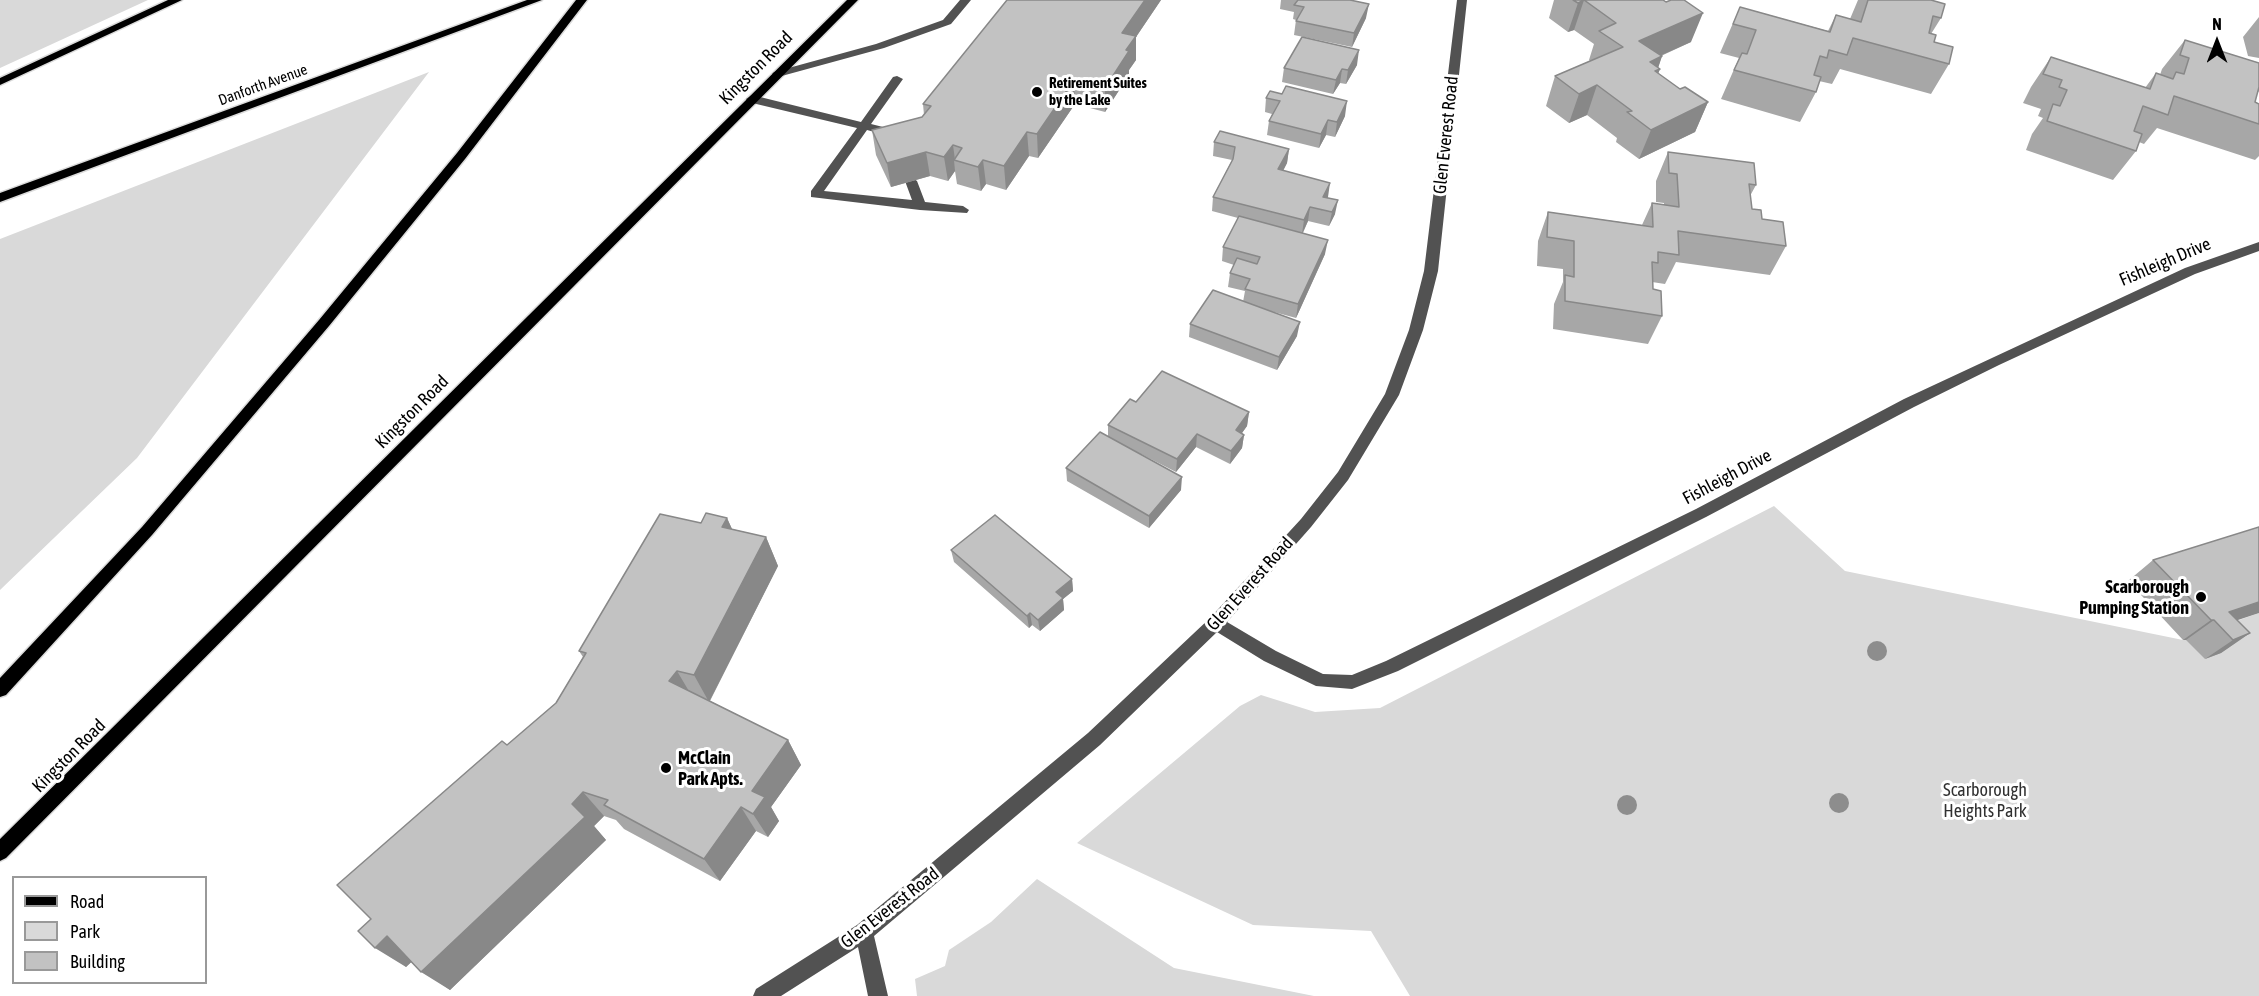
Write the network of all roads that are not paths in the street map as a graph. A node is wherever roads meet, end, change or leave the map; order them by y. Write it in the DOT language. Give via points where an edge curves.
graph roads {
  1 [pos="177,0"];
  2 [pos="537,0"];
  3 [pos="582,0"];
  4 [pos="853,0"];
  5 [pos="966,0"];
  6 [pos="1462,0"];
  7 [pos="778,74"];
  8 [pos="897,79"];
  9 [pos="0,82"];
  10 [pos="752,99"];
  11 [pos="864,126"];
  12 [pos="897,149"];
  13 [pos="911,182"];
  14 [pos="0,198"];
  15 [pos="920,206"];
  16 [pos="963,210"];
  17 [pos="2259,246"];
  18 [pos="1216,623"];
  19 [pos="0,690"];
  20 [pos="0,852"];
  21 [pos="864,932"];
  22 [pos="763,996"];
  23 [pos="878,996"];
  1 -- 9 [label="main road"];
  2 -- 14 [label="main road, Danforth Avenue"];
  3 -- 19 [label="main road" via="324,323 147,531"];
  4 -- 7 [label="main road, Kingston Road"];
  5 -- 7 [label="street" via="947,22 880,46"];
  6 -- 18 [label="street, Glen Everest Road" via="1431,271 1416,330 1392,395 1343,476"];
  7 -- 10 [label="main road, Kingston Road"];
  8 -- 11 [label="street"];
  10 -- 11 [label="street"];
  10 -- 20 [label="main road, Kingston Road"];
  11 -- 12 [label="street" via="891,133"];
  11 -- 15 [label="street" via="815,194"];
  13 -- 15 [label="street"];
  15 -- 16 [label="street"];
  17 -- 18 [label="street, Fishleigh Drive" via="2190,271 2004,356 1690,519 1352,682 1322,681 1270,656"];
  18 -- 21 [label="street, Glen Everest Road" via="1080,751"];
  21 -- 22 [label="street, Glen Everest Road"];
  21 -- 23 [label="street"];
}
